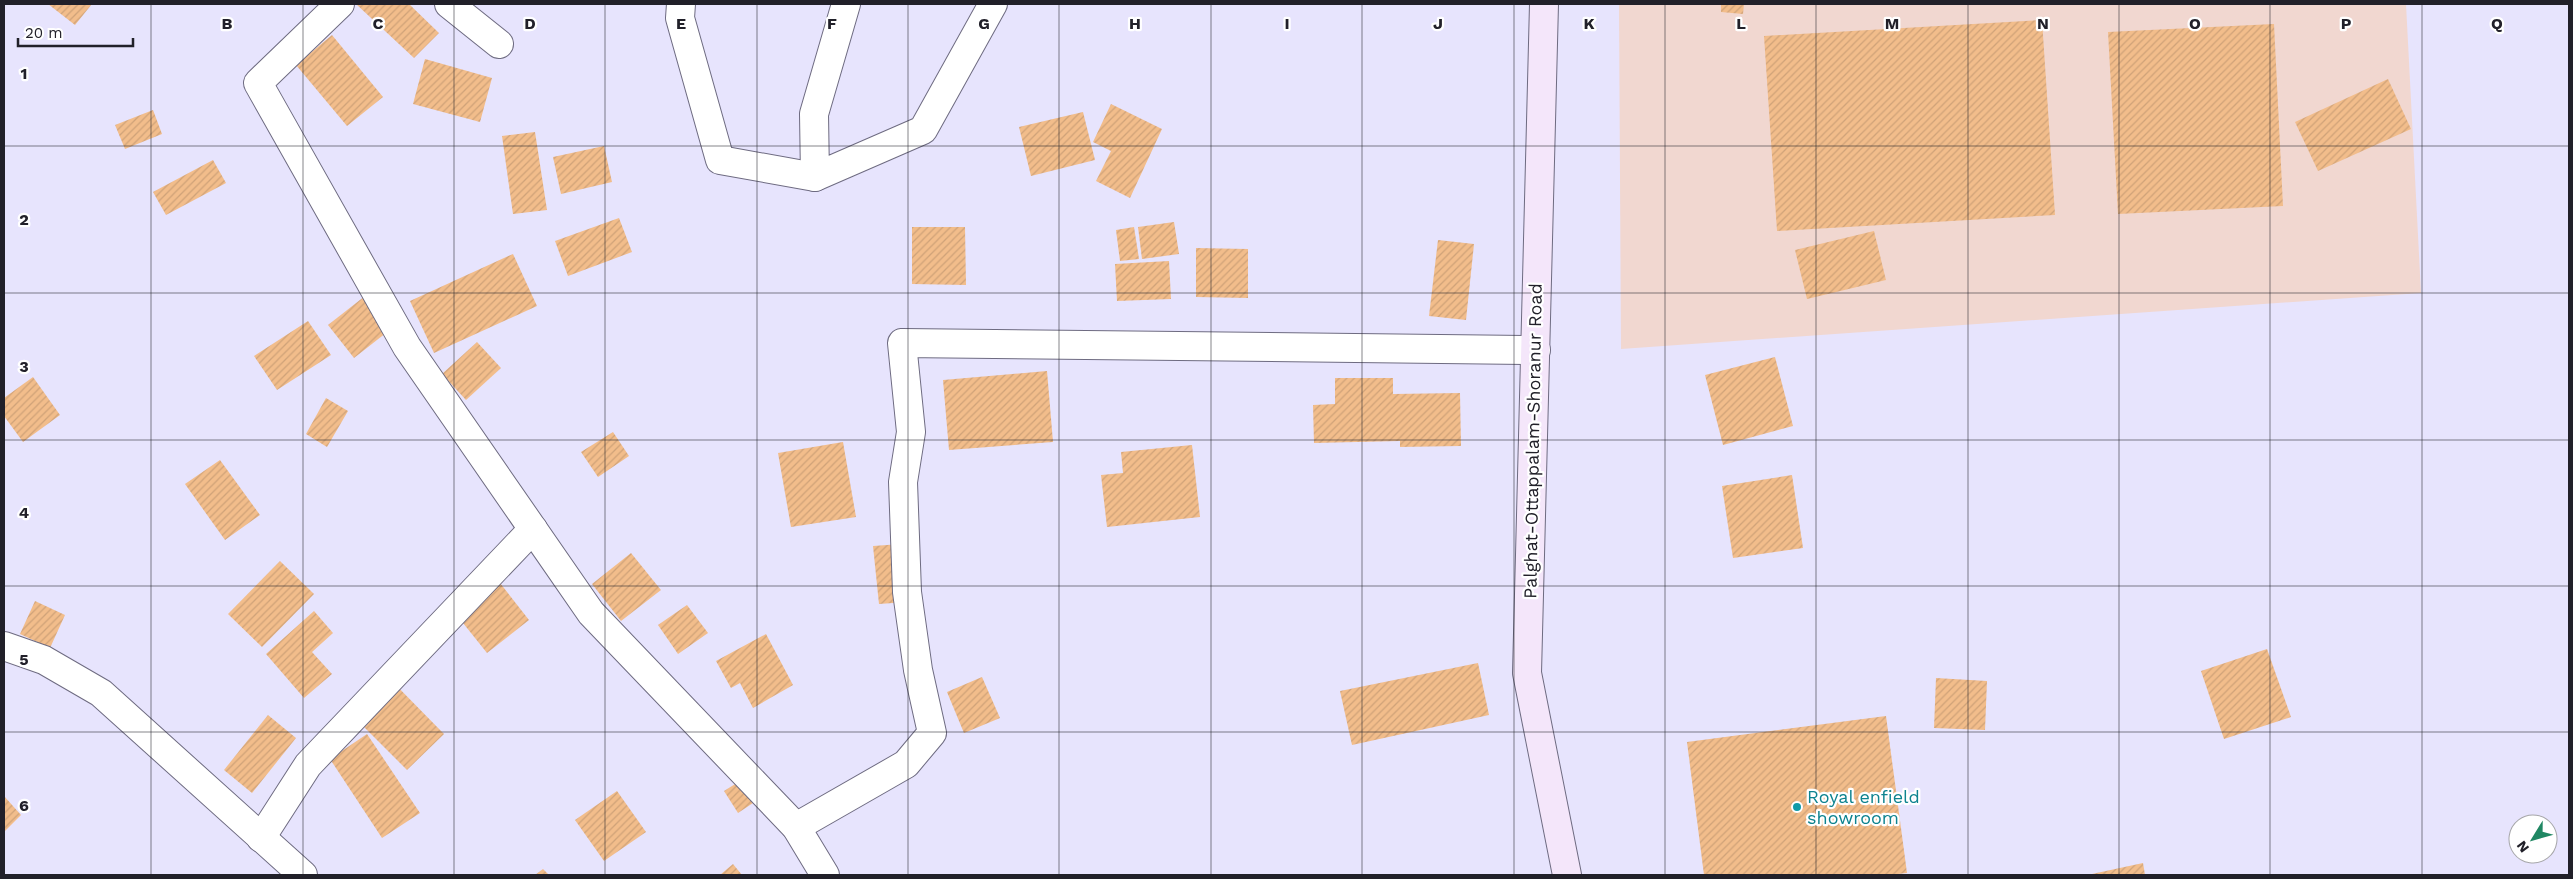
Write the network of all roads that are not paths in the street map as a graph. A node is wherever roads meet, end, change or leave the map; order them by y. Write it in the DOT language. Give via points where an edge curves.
graph roads {
  1 [pos="340,4"];
  2 [pos="449,4"];
  3 [pos="680,4"];
  4 [pos="846,4"];
  5 [pos="993,4"];
  6 [pos="1544,4"];
  7 [pos="499,44"];
  8 [pos="815,177"];
  9 [pos="1536,350"];
  10 [pos="533,529"];
  11 [pos="4,646"];
  12 [pos="796,827"];
  13 [pos="261,838"];
  14 [pos="303,875"];
  15 [pos="826,875"];
  16 [pos="1566,875"];
  1 -- 10 [label="street" via="258,83 408,347"];
  2 -- 7 [label="street"];
  3 -- 8 [label="street" via="680,18 720,160"];
  4 -- 8 [label="street" via="814,114"];
  5 -- 8 [label="street" via="923,130"];
  6 -- 9 [label="main road, Palghat-Ottappalam-Shoranur Road"];
  9 -- 12 [label="street" via="902,343 911,432 903,482 907,592 918,670 932,733 906,764"];
  9 -- 16 [label="main road, Palghat-Ottappalam-Shoranur Road" via="1528,673"];
  10 -- 12 [label="street" via="591,613"];
  10 -- 13 [label="street" via="308,765"];
  11 -- 13 [label="street" via="44,660 101,693"];
  12 -- 15 [label="street"];
  13 -- 14 [label="street"];
}
